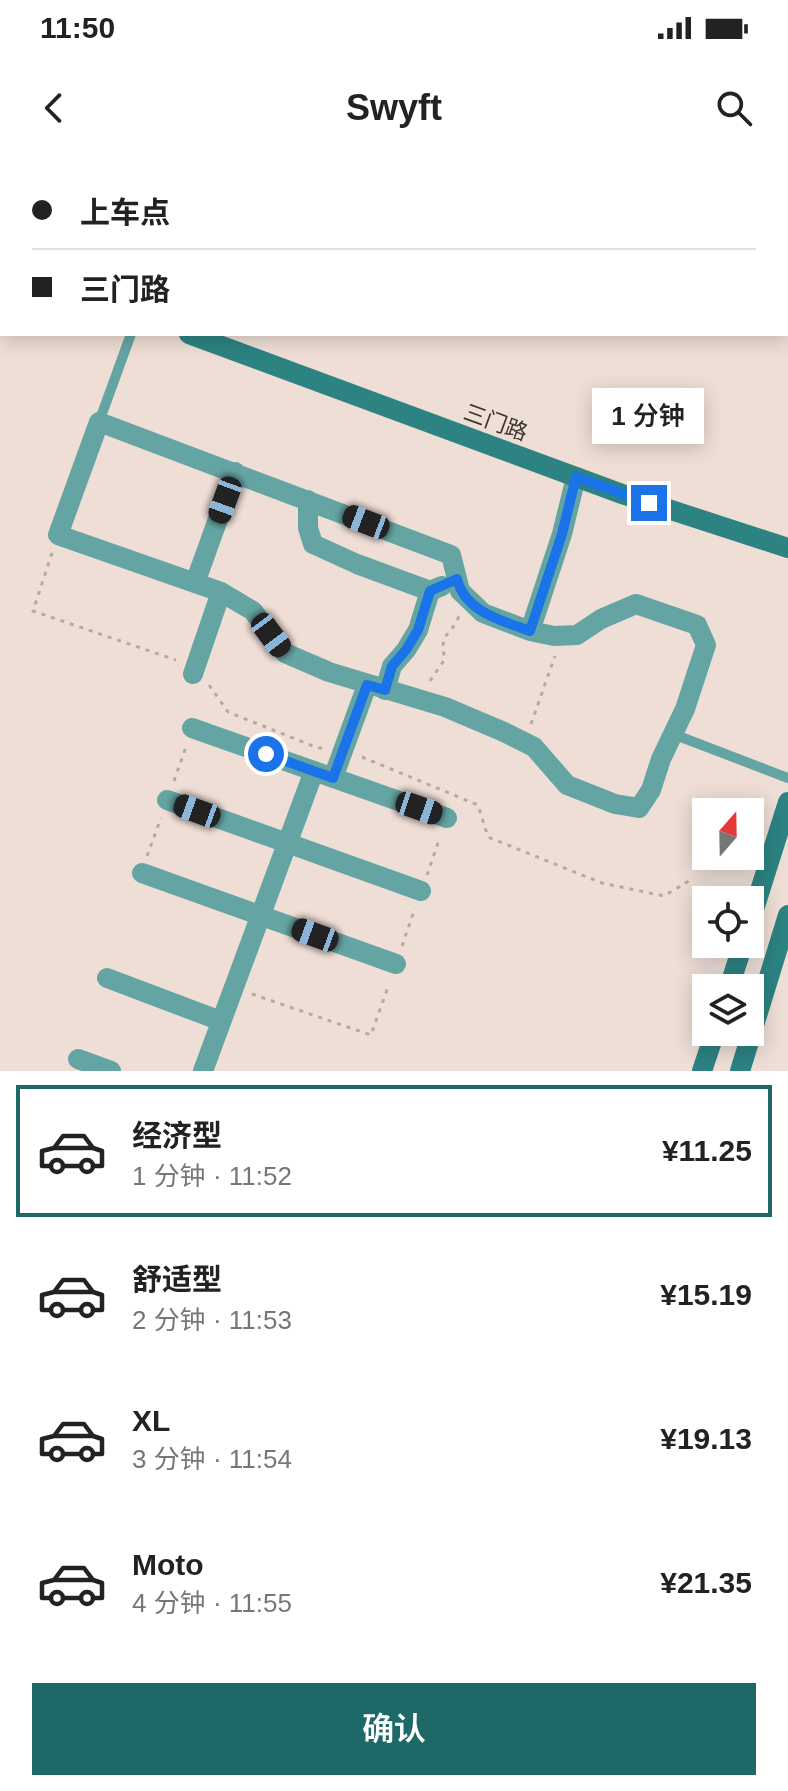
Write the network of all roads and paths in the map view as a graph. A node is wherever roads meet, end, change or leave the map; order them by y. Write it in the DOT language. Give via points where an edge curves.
graph roads {
  1 [pos="130,336"];
  2 [pos="194,336"];
  3 [pos="99,422"];
  4 [pos="235,472"];
  5 [pos="576,477"];
  6 [pos="308,500"];
  7 [pos="788,548"];
  8 [pos="195,583"];
  9 [pos="462,588"];
  10 [pos="430,591"];
  11 [pos="221,592"];
  12 [pos="530,631"];
  13 [pos="563,636"];
  14 [pos="193,674"];
  15 [pos="376,687"];
  16 [pos="416,699"];
  17 [pos="192,728"];
  18 [pos="673,734"];
  19 [pos="524,742"];
  20 [pos="324,774"];
  21 [pos="788,778"];
  22 [pos="167,800"];
  23 [pos="788,802"];
  24 [pos="447,818"];
  25 [pos="288,843"];
  26 [pos="142,873"];
  27 [pos="761,886"];
  28 [pos="421,891"];
  29 [pos="788,915"];
  30 [pos="261,916"];
  31 [pos="396,964"];
  32 [pos="107,978"];
  33 [pos="221,1021"];
  34 [pos="710,1046"];
  35 [pos="78,1059"];
  36 [pos="111,1071"];
  37 [pos="203,1071"];
  38 [pos="702,1071"];
  39 [pos="740,1071"];
  1 -- 3 [label="lane"];
  2 -- 5 [label="street, 三门路"];
  3 -- 4 [label="street"];
  3 -- 8 [label="street" via="58,535"];
  4 -- 6 [label="street"];
  4 -- 8 [label="street"];
  5 -- 7 [label="street, 三门路"];
  5 -- 12 [label="street"];
  6 -- 9 [label="street" via="451,555"];
  6 -- 10 [label="street" via="313,544"];
  8 -- 11 [label="street"];
  9 -- 10 [label="street"];
  9 -- 12 [label="street" via="483,613"];
  9 -- 16 [label="path" via="456,623 442,646 445,659"];
  10 -- 15 [label="street" via="418,630"];
  11 -- 14 [label="street"];
  11 -- 15 [label="street" via="253,611 285,653"];
  12 -- 13 [label="street"];
  13 -- 18 [label="street" via="577,635 636,604 697,625 706,645"];
  13 -- 19 [label="path"];
  15 -- 16 [label="street"];
  15 -- 20 [label="street"];
  16 -- 19 [label="street"];
  17 -- 20 [label="street"];
  18 -- 19 [label="street" via="639,808 567,785"];
  18 -- 21 [label="lane"];
  20 -- 24 [label="street"];
  20 -- 25 [label="street"];
  22 -- 25 [label="street"];
  23 -- 27 [label="street"];
  25 -- 28 [label="street"];
  25 -- 30 [label="street"];
  26 -- 30 [label="street"];
  29 -- 39 [label="street"];
  30 -- 31 [label="street"];
  30 -- 33 [label="street"];
  32 -- 33 [label="street"];
  33 -- 37 [label="street"];
  34 -- 38 [label="street"];
  35 -- 36 [label="street"];
}
